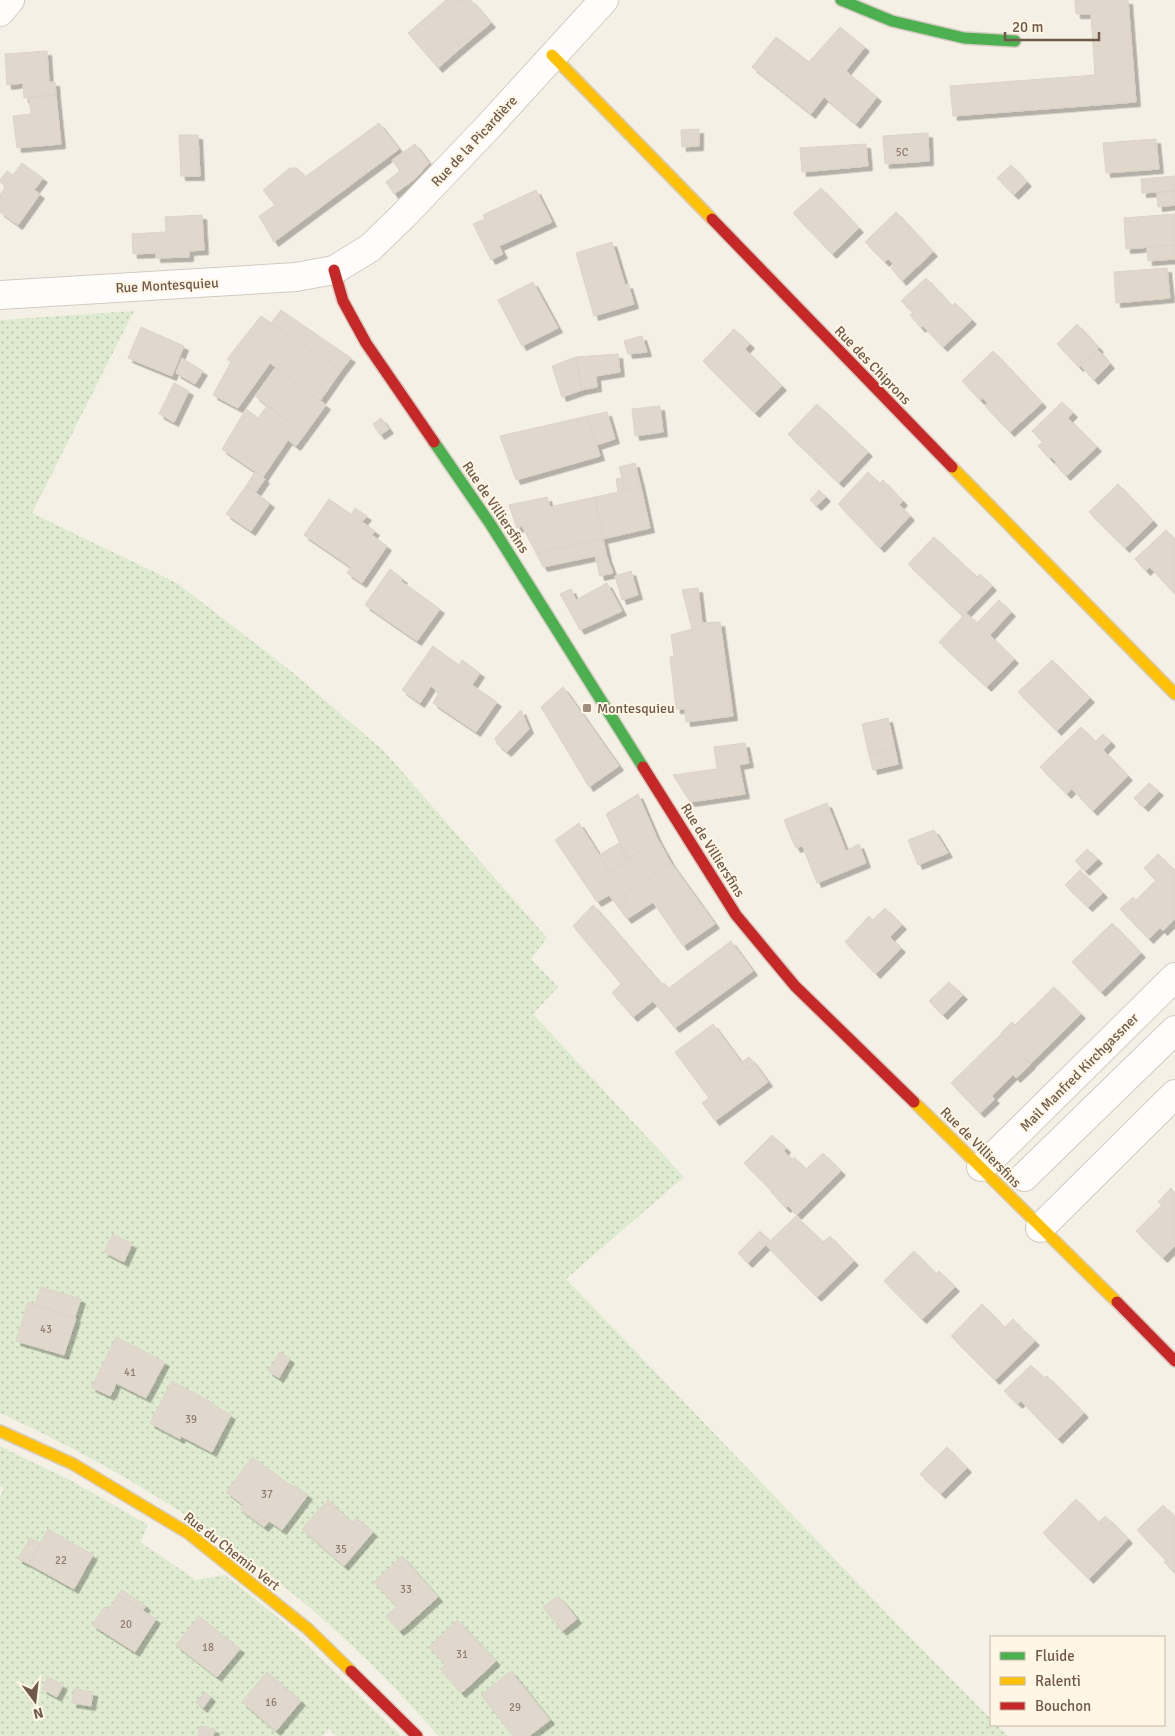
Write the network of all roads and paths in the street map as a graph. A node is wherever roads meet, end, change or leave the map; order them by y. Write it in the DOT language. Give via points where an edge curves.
graph roads {
  1 [pos="10,0"];
  2 [pos="604,0"];
  3 [pos="842,0"];
  4 [pos="0,12"];
  5 [pos="1015,41"];
  6 [pos="552,55"];
  7 [pos="334,270"];
  8 [pos="0,295"];
  9 [pos="1175,694"];
  10 [pos="1175,977"];
  11 [pos="1175,1030"];
  12 [pos="1175,1094"];
  13 [pos="981,1167"];
  14 [pos="1024,1177"];
  15 [pos="1040,1228"];
  16 [pos="1175,1361"];
  17 [pos="0,1431"];
  18 [pos="417,1736"];
  1 -- 4 [label="street"];
  2 -- 6 [label="street, Rue de la Picardière"];
  3 -- 5 [label="street" via="892,21 964,38"];
  6 -- 7 [label="street, Rue de la Picardière" via="404,215 370,248"];
  6 -- 9 [label="street, Rue des Chiprons"];
  7 -- 8 [label="street, Rue Montesquieu" via="296,277"];
  7 -- 13 [label="street, Rue de Villiersfins" via="343,300 366,343 491,525 736,915 795,986"];
  10 -- 13 [label="street, Mail Manfred Kirchgassner"];
  11 -- 14 [label="street"];
  12 -- 15 [label="street"];
  13 -- 15 [label="street, Rue de Villiersfins"];
  15 -- 16 [label="street, Rue de Villiersfins"];
  17 -- 18 [label="street, Rue du Chemin Vert" via="73,1464 188,1533 308,1629"];
}
